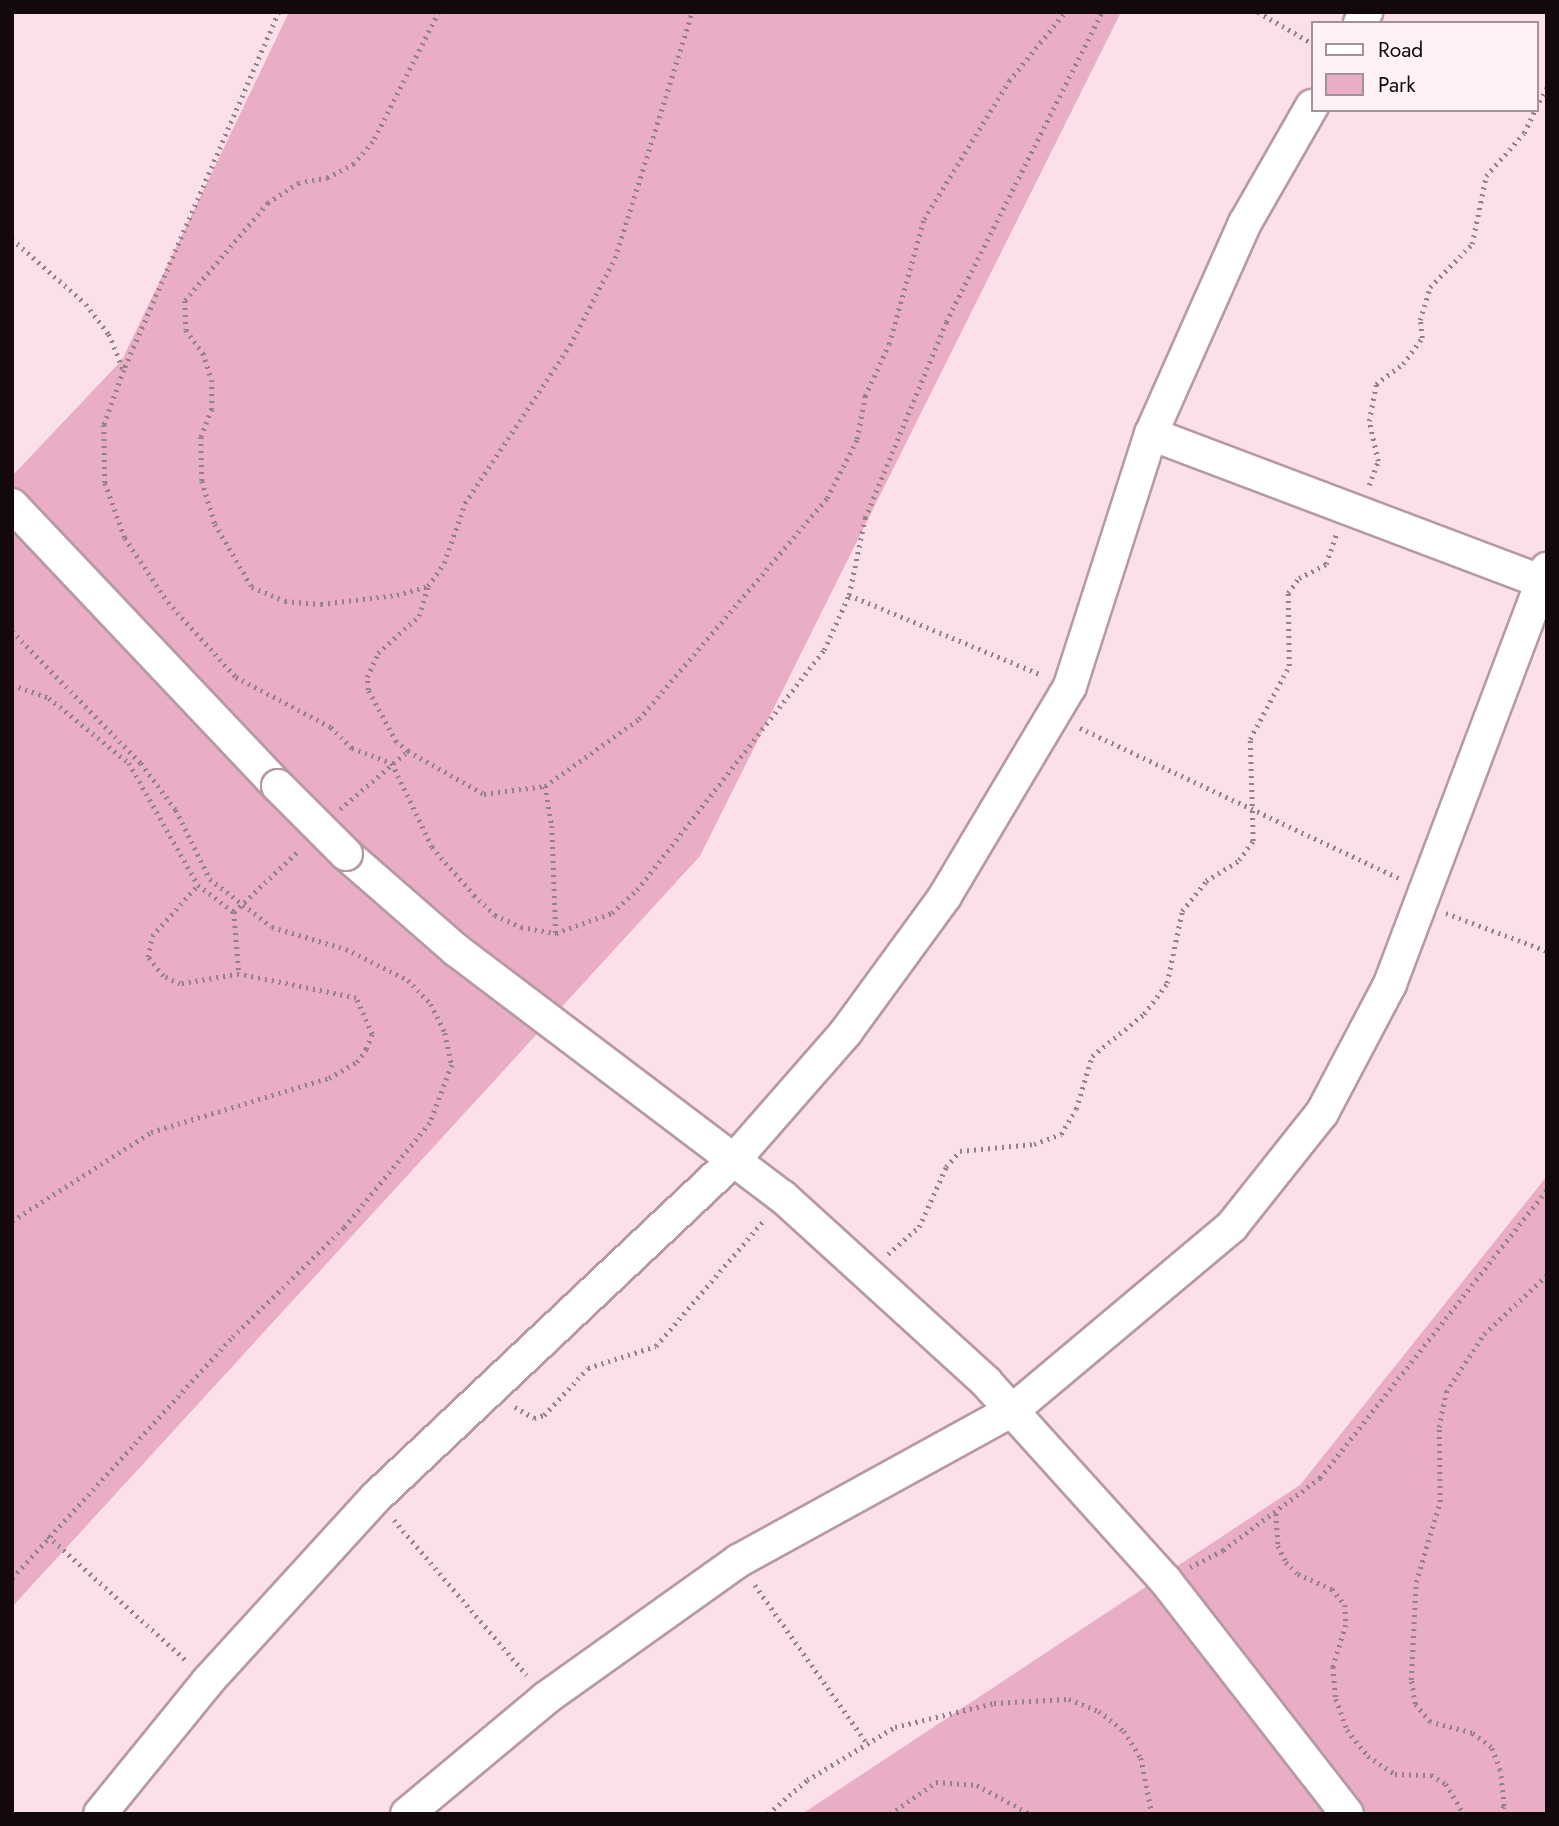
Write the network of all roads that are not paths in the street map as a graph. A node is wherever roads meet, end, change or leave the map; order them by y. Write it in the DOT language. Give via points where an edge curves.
graph roads {
  1 [pos="1310,109"];
  2 [pos="1151,434"];
  3 [pos="12,505"];
  4 [pos="1544,575"];
  5 [pos="735,1159"];
  6 [pos="1013,1410"];
  7 [pos="100,1814"];
  8 [pos="407,1814"];
  9 [pos="1347,1814"];
  1 -- 2 [label="street" via="1245,223"];
  2 -- 4 [label="street" via="1352,510"];
  2 -- 5 [label="street" via="1070,686 1054,716 929,917 846,1032"];
  3 -- 5 [label="street, bridge" via="346,854 456,950"];
  4 -- 6 [label="street" via="1426,898 1390,984 1322,1113 1232,1226"];
  5 -- 6 [label="street" via="869,1270"];
  5 -- 7 [label="street" via="375,1498 208,1681"];
  6 -- 8 [label="street" via="738,1561 546,1698"];
  6 -- 9 [label="street" via="1165,1580"];
}
